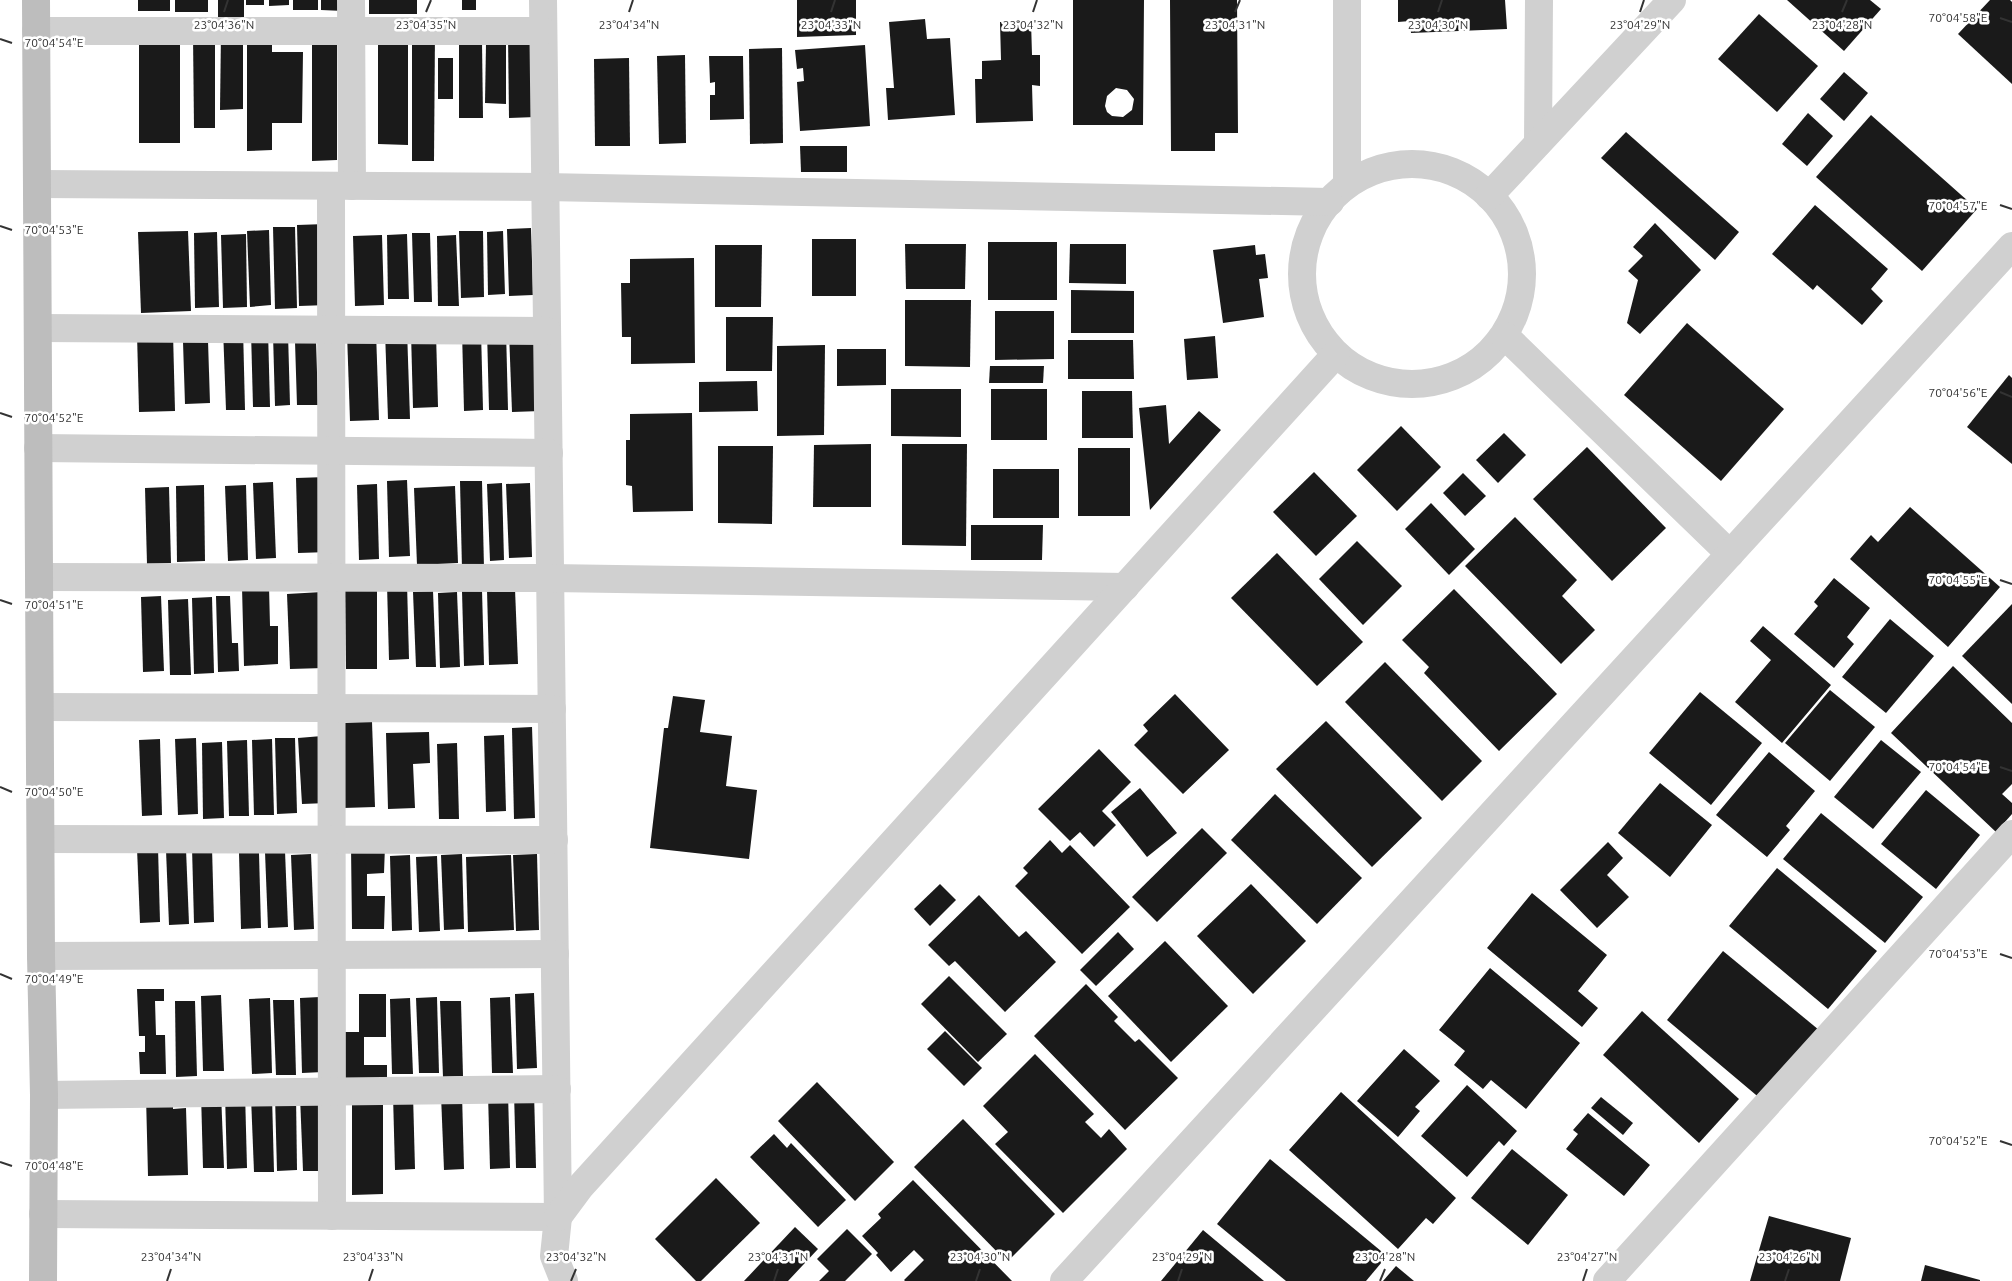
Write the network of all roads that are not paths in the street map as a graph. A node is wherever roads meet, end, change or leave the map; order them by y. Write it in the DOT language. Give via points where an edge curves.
graph roads {
  1 [pos="36,0"];
  2 [pos="351,0"];
  3 [pos="543,0"];
  4 [pos="1347,0"];
  5 [pos="1539,0"];
  6 [pos="1672,0"];
  7 [pos="36,31"];
  8 [pos="352,31"];
  9 [pos="543,31"];
  10 [pos="1538,143"];
  11 [pos="37,184"];
  12 [pos="342,186"];
  13 [pos="545,187"];
  14 [pos="1338,193"];
  15 [pos="1489,196"];
  16 [pos="2012,246"];
  17 [pos="38,328"];
  18 [pos="332,330"];
  19 [pos="547,331"];
  20 [pos="1505,336"];
  21 [pos="1336,354"];
  22 [pos="38,448"];
  23 [pos="332,451"];
  24 [pos="549,452"];
  25 [pos="1730,554"];
  26 [pos="39,578"];
  27 [pos="332,578"];
  28 [pos="551,578"];
  29 [pos="1125,587"];
  30 [pos="40,707"];
  31 [pos="332,708"];
  32 [pos="552,709"];
  33 [pos="2012,834"];
  34 [pos="332,839"];
  35 [pos="40,840"];
  36 [pos="554,840"];
  37 [pos="555,954"];
  38 [pos="332,955"];
  39 [pos="41,956"];
  40 [pos="557,1089"];
  41 [pos="332,1092"];
  42 [pos="44,1095"];
  43 [pos="43,1214"];
  44 [pos="332,1216"];
  45 [pos="558,1217"];
  46 [pos="43,1281"];
  47 [pos="564,1281"];
  48 [pos="1064,1281"];
  49 [pos="1607,1281"];
  1 -- 7 [label="main road"];
  2 -- 8 [label="street"];
  3 -- 9 [label="street"];
  4 -- 14 [label="street"];
  5 -- 10 [label="street"];
  6 -- 10 [label="street"];
  7 -- 8 [label="street"];
  7 -- 11 [label="main road"];
  8 -- 9 [label="street"];
  8 -- 12 [label="street"];
  9 -- 13 [label="street"];
  10 -- 15 [label="street"];
  11 -- 12 [label="street"];
  11 -- 17 [label="main road"];
  12 -- 13 [label="street"];
  12 -- 18 [label="street"];
  13 -- 14 [label="street"];
  13 -- 19 [label="street"];
  14 -- 15 [label="street" via="1389,165 1420,163 1473,180"];
  14 -- 21 [label="street" via="1319,213 1302,260 1303,298 1324,343"];
  15 -- 20 [label="street" via="1502,208 1521,251 1522,292"];
  16 -- 25 [label="street"];
  17 -- 18 [label="street"];
  17 -- 22 [label="main road"];
  18 -- 19 [label="street"];
  18 -- 23 [label="street"];
  19 -- 24 [label="street"];
  20 -- 21 [label="street" via="1483,360 1435,384 1389,384 1351,368"];
  20 -- 25 [label="street"];
  21 -- 29 [label="street"];
  22 -- 23 [label="street"];
  22 -- 26 [label="main road"];
  23 -- 24 [label="street"];
  23 -- 27 [label="street"];
  24 -- 28 [label="street"];
  25 -- 48 [label="street"];
  26 -- 27 [label="street"];
  26 -- 30 [label="main road"];
  27 -- 28 [label="street"];
  27 -- 31 [label="street"];
  28 -- 29 [label="street"];
  28 -- 32 [label="street"];
  29 -- 45 [label="street" via="581,1186"];
  30 -- 31 [label="street"];
  30 -- 35 [label="main road"];
  31 -- 32 [label="street"];
  31 -- 34 [label="street"];
  32 -- 36 [label="street"];
  33 -- 49 [label="street"];
  34 -- 35 [label="street"];
  34 -- 36 [label="street"];
  34 -- 38 [label="street"];
  35 -- 39 [label="main road"];
  36 -- 37 [label="street"];
  37 -- 38 [label="street"];
  37 -- 40 [label="street"];
  38 -- 39 [label="street"];
  38 -- 41 [label="street"];
  39 -- 42 [label="main road"];
  40 -- 41 [label="street"];
  40 -- 45 [label="street"];
  41 -- 42 [label="street"];
  41 -- 44 [label="street"];
  42 -- 43 [label="main road"];
  43 -- 44 [label="street"];
  43 -- 46 [label="main road"];
  44 -- 45 [label="street"];
  45 -- 47 [label="street" via="554,1256"];
}
